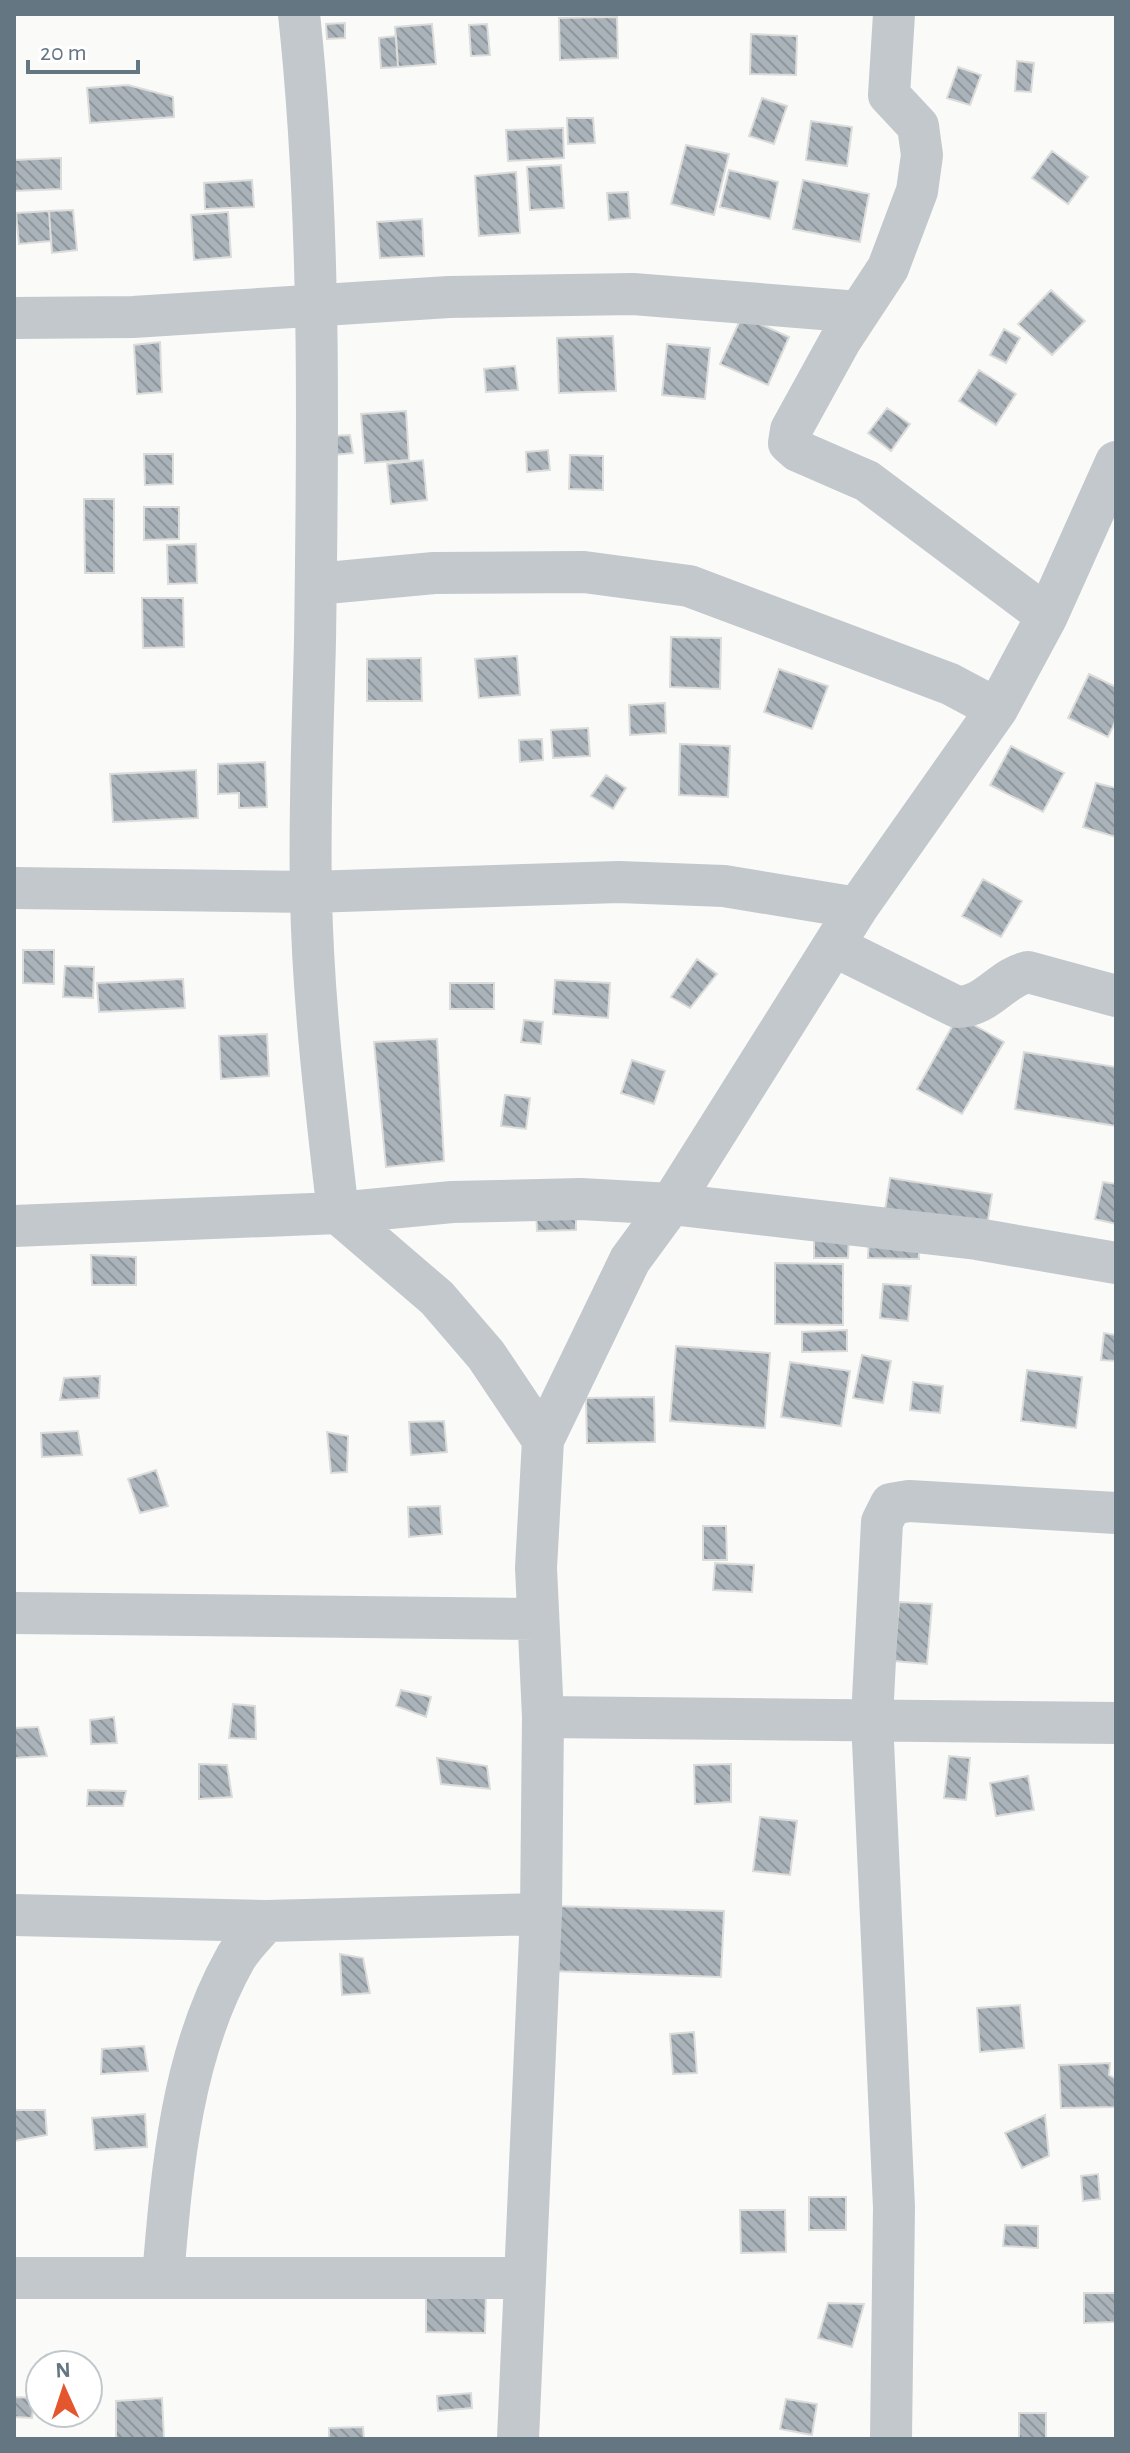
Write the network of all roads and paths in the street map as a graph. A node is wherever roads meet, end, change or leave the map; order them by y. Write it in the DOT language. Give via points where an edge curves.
graph roads {
  1 [pos="299,14"];
  2 [pos="894,14"];
  3 [pos="314,308"];
  4 [pos="859,312"];
  5 [pos="14,318"];
  6 [pos="1116,462"];
  7 [pos="316,584"];
  8 [pos="1047,616"];
  9 [pos="997,709"];
  10 [pos="14,888"];
  11 [pos="311,892"];
  12 [pos="857,908"];
  13 [pos="834,946"];
  14 [pos="1116,996"];
  15 [pos="671,1204"];
  16 [pos="338,1213"];
  17 [pos="14,1226"];
  18 [pos="1116,1263"];
  19 [pos="543,1440"];
  20 [pos="1116,1513"];
  21 [pos="14,1613"];
  22 [pos="537,1619"];
  23 [pos="543,1717"];
  24 [pos="872,1719"];
  25 [pos="1116,1723"];
  26 [pos="541,1914"];
  27 [pos="14,1915"];
  28 [pos="266,1921"];
  29 [pos="163,2277"];
  30 [pos="14,2278"];
  31 [pos="523,2278"];
  32 [pos="518,2439"];
  33 [pos="891,2439"];
  1 -- 3 [label="street" via="307,91"];
  2 -- 4 [label="street" via="889,95 918,126 922,155 904,231"];
  3 -- 4 [label="street" via="449,297 633,294"];
  3 -- 5 [label="street"];
  3 -- 7 [label="street"];
  4 -- 8 [label="street" via="791,430 789,443 867,481"];
  6 -- 8 [label="street"];
  7 -- 9 [label="street" via="434,573 584,572 689,586 950,684"];
  7 -- 11 [label="street"];
  8 -- 9 [label="street"];
  9 -- 12 [label="street"];
  10 -- 11 [label="street"];
  11 -- 12 [label="street" via="619,882 724,886"];
  11 -- 16 [label="street" via="315,1018"];
  12 -- 13 [label="street"];
  13 -- 14 [label="street" via="957,1007 977,1004 1014,975 1028,972"];
  13 -- 15 [label="street"];
  15 -- 16 [label="street" via="581,1199 452,1202"];
  15 -- 18 [label="street" via="977,1239"];
  15 -- 19 [label="street" via="630,1260"];
  16 -- 17 [label="street"];
  16 -- 19 [label="street" via="437,1298 486,1355"];
  19 -- 22 [label="street"];
  20 -- 24 [label="street" via="891,1504 882,1522"];
  21 -- 22 [label="street"];
  22 -- 23 [label="street"];
  23 -- 24 [label="street"];
  23 -- 26 [label="street"];
  24 -- 25 [label="street"];
  24 -- 33 [label="street" via="894,2207"];
  26 -- 28 [label="street"];
  26 -- 31 [label="street"];
  27 -- 28 [label="street"];
  28 -- 29 [label="street" via="235,1958 207,2021 184,2101"];
  29 -- 30 [label="street"];
  29 -- 31 [label="street"];
  31 -- 32 [label="street"];
}
